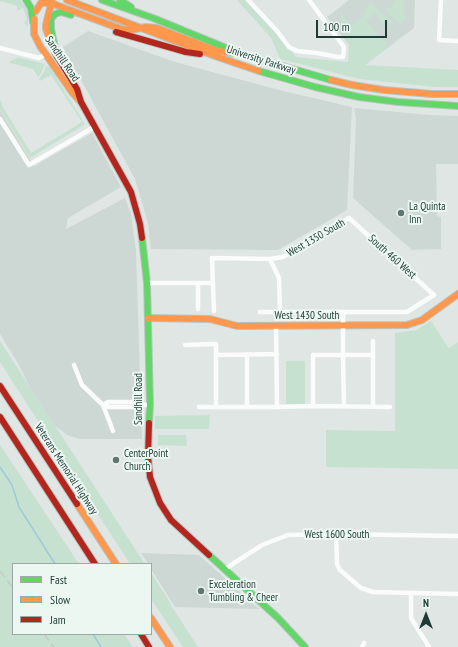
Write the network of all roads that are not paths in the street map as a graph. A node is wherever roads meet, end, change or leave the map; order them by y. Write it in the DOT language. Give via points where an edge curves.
graph roads {
  1 [pos="26,0"];
  2 [pos="38,0"];
  3 [pos="67,0"];
  4 [pos="102,0"];
  5 [pos="120,0"];
  6 [pos="248,0"];
  7 [pos="309,0"];
  8 [pos="441,0"];
  9 [pos="52,2"];
  10 [pos="36,11"];
  11 [pos="141,14"];
  12 [pos="33,22"];
  13 [pos="141,28"];
  14 [pos="458,41"];
  15 [pos="0,48"];
  16 [pos="46,54"];
  17 [pos="242,54"];
  18 [pos="215,56"];
  19 [pos="57,57"];
  20 [pos="458,94"];
  21 [pos="81,102"];
  22 [pos="458,106"];
  23 [pos="0,119"];
  24 [pos="94,127"];
  25 [pos="349,218"];
  26 [pos="270,259"];
  27 [pos="147,283"];
  28 [pos="198,283"];
  29 [pos="213,283"];
  30 [pos="458,294"];
  31 [pos="198,309"];
  32 [pos="214,311"];
  33 [pos="260,312"];
  34 [pos="280,312"];
  35 [pos="343,312"];
  36 [pos="148,318"];
  37 [pos="276,326"];
  38 [pos="343,326"];
  39 [pos="373,341"];
  40 [pos="185,345"];
  41 [pos="216,354"];
  42 [pos="247,354"];
  43 [pos="277,354"];
  44 [pos="343,355"];
  45 [pos="373,355"];
  46 [pos="74,365"];
  47 [pos="0,386"];
  48 [pos="150,404"];
  49 [pos="103,405"];
  50 [pos="314,406"];
  51 [pos="344,406"];
  52 [pos="199,407"];
  53 [pos="216,407"];
  54 [pos="247,407"];
  55 [pos="277,407"];
  56 [pos="373,407"];
  57 [pos="390,407"];
  58 [pos="0,417"];
  59 [pos="113,431"];
  60 [pos="336,534"];
  61 [pos="458,536"];
  62 [pos="94,563"];
  63 [pos="115,563"];
  64 [pos="225,569"];
  65 [pos="411,593"];
  66 [pos="458,594"];
  67 [pos="152,620"];
  68 [pos="142,635"];
  69 [pos="149,647"];
  70 [pos="170,647"];
  71 [pos="305,647"];
  72 [pos="429,647"];
  1 -- 12 [label="main road" via="31,8"];
  2 -- 10 [label="main road, Sandhill Road"];
  3 -- 13 [label="main road, University Parkway"];
  4 -- 11 [label="main road, University Parkway"];
  5 -- 11 [label="main road"];
  6 -- 7 [label="street" via="289,47 297,51 343,57 344,47"];
  8 -- 14 [label="street" via="439,40"];
  9 -- 10 [label="main road" via="41,3"];
  9 -- 13 [label="main road" via="121,29"];
  9 -- 19 [label="main road, Sandhill Road" via="46,29"];
  10 -- 12 [label="main road, Sandhill Road"];
  11 -- 17 [label="main road, University Parkway"];
  12 -- 16 [label="main road, Sandhill Road" via="34,34"];
  13 -- 17 [label="main road" via="157,28 218,51"];
  13 -- 18 [label="main road, University Parkway"];
  15 -- 16 [label="street" via="39,58"];
  16 -- 21 [label="main road, Sandhill Road"];
  17 -- 20 [label="main road, University Parkway" via="314,76 359,86 403,92"];
  18 -- 19 [label="main road" via="186,52 120,34 66,12 60,12 53,16 51,22"];
  18 -- 22 [label="main road, University Parkway" via="272,75 337,92 398,102"];
  19 -- 21 [label="main road, Sandhill Road" via="77,88"];
  21 -- 24 [label="main road, Sandhill Road"];
  23 -- 24 [label="street" via="29,165"];
  24 -- 27 [label="main road, Sandhill Road" via="131,192 140,224"];
  25 -- 26 [label="street, West 1350 South" via="282,257"];
  25 -- 35 [label="street, South 460 West" via="434,295 407,312"];
  26 -- 29 [label="street, West 1350 South" via="212,258"];
  26 -- 34 [label="street" via="279,278"];
  27 -- 28 [label="street"];
  27 -- 36 [label="main road, Sandhill Road"];
  28 -- 29 [label="street"];
  28 -- 31 [label="street"];
  29 -- 32 [label="street"];
  30 -- 38 [label="main road, West 1430 South" via="422,320 407,325"];
  33 -- 34 [label="street"];
  34 -- 35 [label="street"];
  35 -- 38 [label="street"];
  36 -- 37 [label="main road, West 1430 South" via="210,319 237,326"];
  36 -- 48 [label="main road, Sandhill Road"];
  37 -- 38 [label="main road, West 1430 South"];
  37 -- 43 [label="street"];
  38 -- 44 [label="street"];
  39 -- 45 [label="street"];
  40 -- 41 [label="street" via="216,344"];
  41 -- 42 [label="street"];
  41 -- 53 [label="street"];
  42 -- 43 [label="street"];
  42 -- 54 [label="street"];
  43 -- 55 [label="street"];
  44 -- 45 [label="street"];
  44 -- 50 [label="street" via="313,354"];
  44 -- 51 [label="street"];
  45 -- 56 [label="street"];
  46 -- 49 [label="street" via="82,385"];
  47 -- 63 [label="main road, Veterans Memorial Highway"];
  48 -- 49 [label="street" via="134,407"];
  48 -- 64 [label="main road, Sandhill Road" via="150,477 160,503 171,520"];
  49 -- 59 [label="street"];
  50 -- 51 [label="street"];
  50 -- 55 [label="street"];
  51 -- 56 [label="street"];
  52 -- 53 [label="street"];
  53 -- 54 [label="street"];
  54 -- 55 [label="street"];
  56 -- 57 [label="street"];
  58 -- 62 [label="main road"];
  60 -- 61 [label="street, West 1600 South"];
  60 -- 64 [label="street, West 1600 South" via="288,535 262,545"];
  60 -- 65 [label="street" via="337,564 340,570 361,588 373,592"];
  64 -- 71 [label="main road, Sandhill Road"];
  65 -- 66 [label="street"];
  65 -- 72 [label="street" via="411,618"];
  67 -- 70 [label="main road"];
  68 -- 69 [label="main road"];
}
